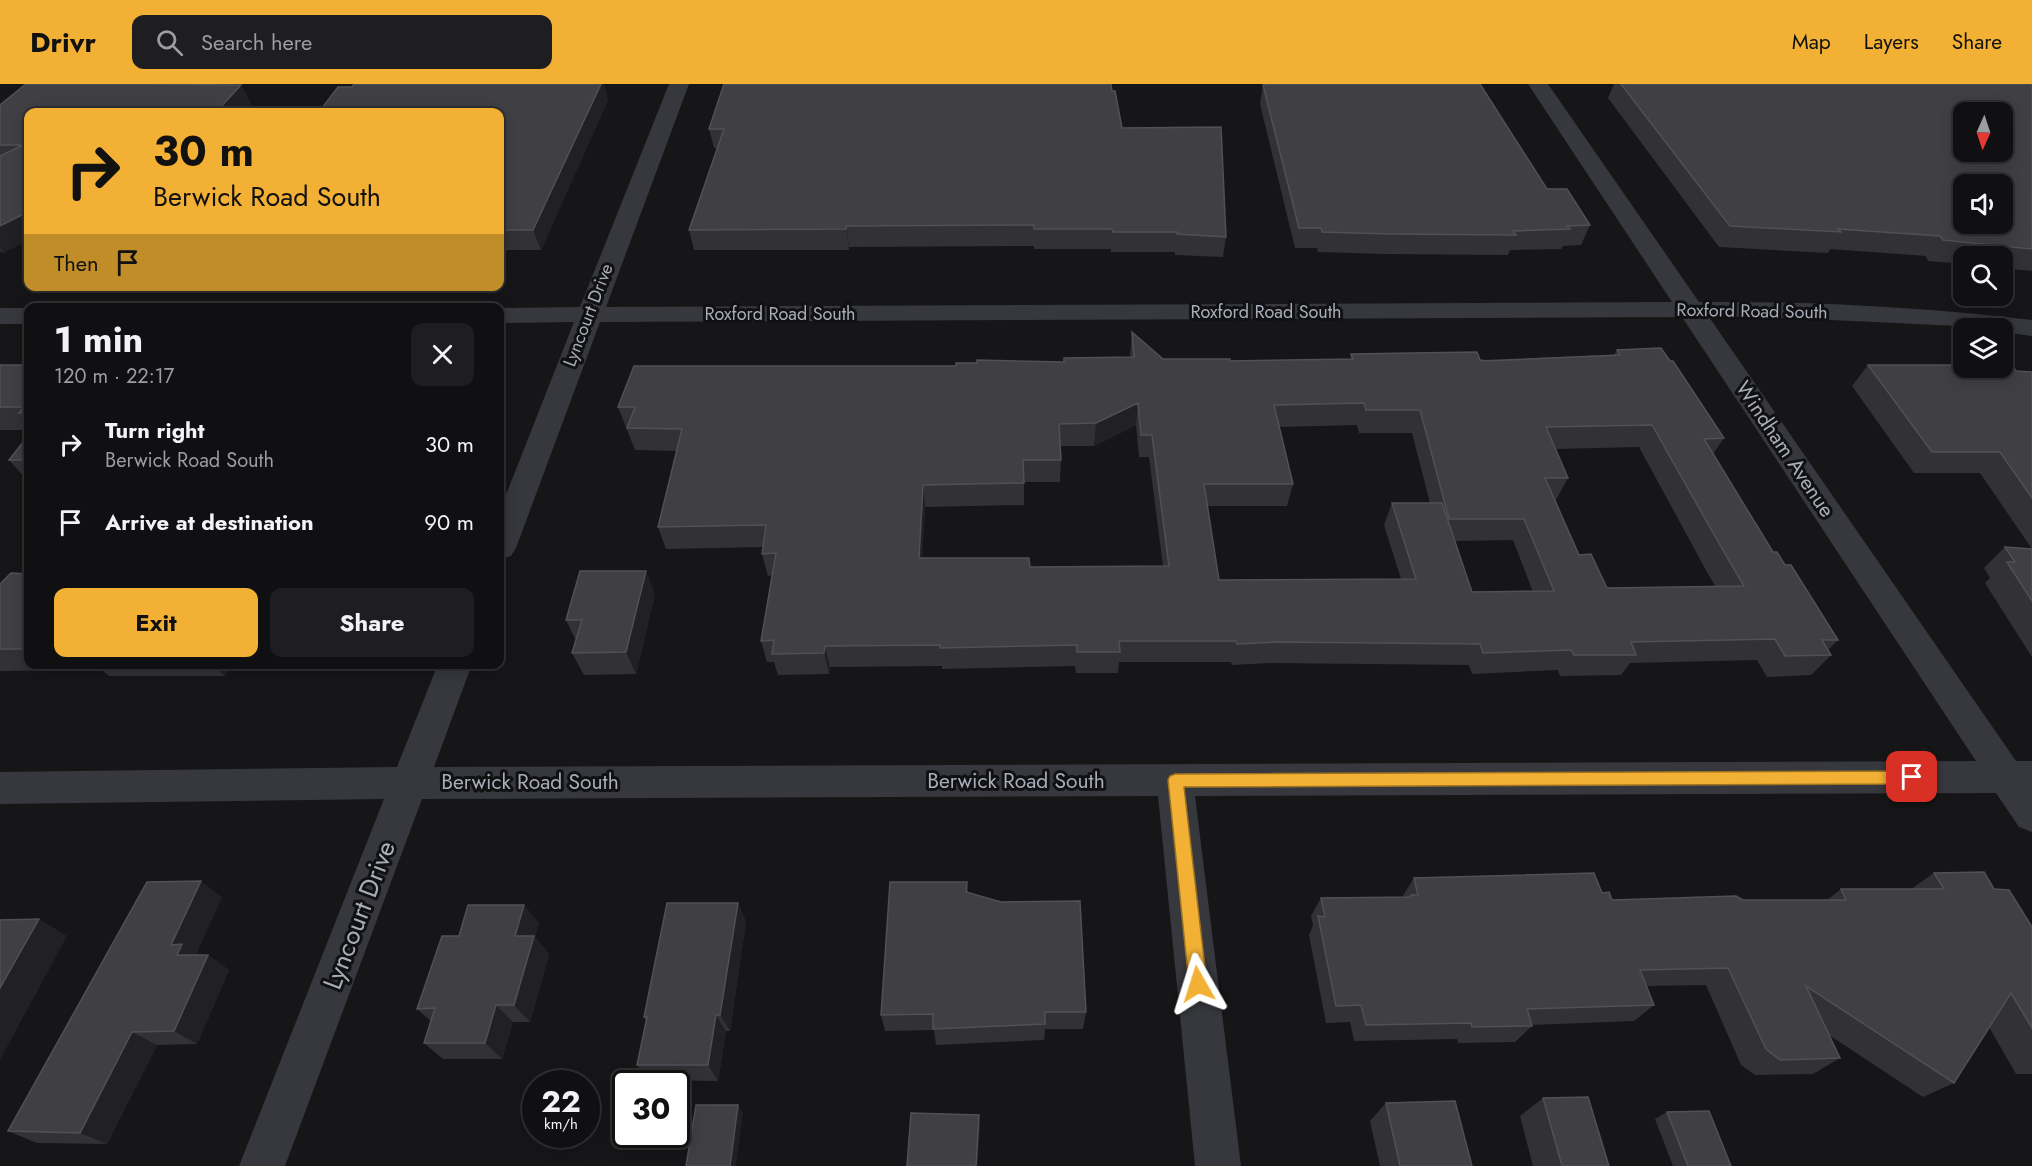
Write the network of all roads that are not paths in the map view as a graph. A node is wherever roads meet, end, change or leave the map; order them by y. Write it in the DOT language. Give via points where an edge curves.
graph roads {
  1 [pos="679,84"];
  2 [pos="1538,84"];
  3 [pos="1691,309"];
  4 [pos="504,315"];
  5 [pos="588,315"];
  6 [pos="0,316"];
  7 [pos="24,316"];
  8 [pos="2032,327"];
  9 [pos="504,537"];
  10 [pos="453,669"];
  11 [pos="2020,777"];
  12 [pos="1175,780"];
  13 [pos="410,783"];
  14 [pos="0,788"];
  15 [pos="2032,815"];
  16 [pos="262,1166"];
  17 [pos="1218,1166"];
  1 -- 5 [label="street, Lyncourt Drive"];
  2 -- 3 [label="street, Windham Avenue"];
  3 -- 5 [label="street, Roxford Road South"];
  3 -- 8 [label="street, Roxford Road South" via="1946,318"];
  3 -- 11 [label="street, Windham Avenue"];
  4 -- 5 [label="street, Roxford Road South"];
  5 -- 9 [label="street, Lyncourt Drive"];
  6 -- 7 [label="street"];
  10 -- 13 [label="street, Lyncourt Drive"];
  11 -- 12 [label="street, Berwick Road South"];
  11 -- 15 [label="street, Windham Avenue"];
  12 -- 13 [label="street, Berwick Road South"];
  12 -- 17 [label="street"];
  13 -- 14 [label="street, Berwick Road South"];
  13 -- 16 [label="street, Lyncourt Drive"];
}
